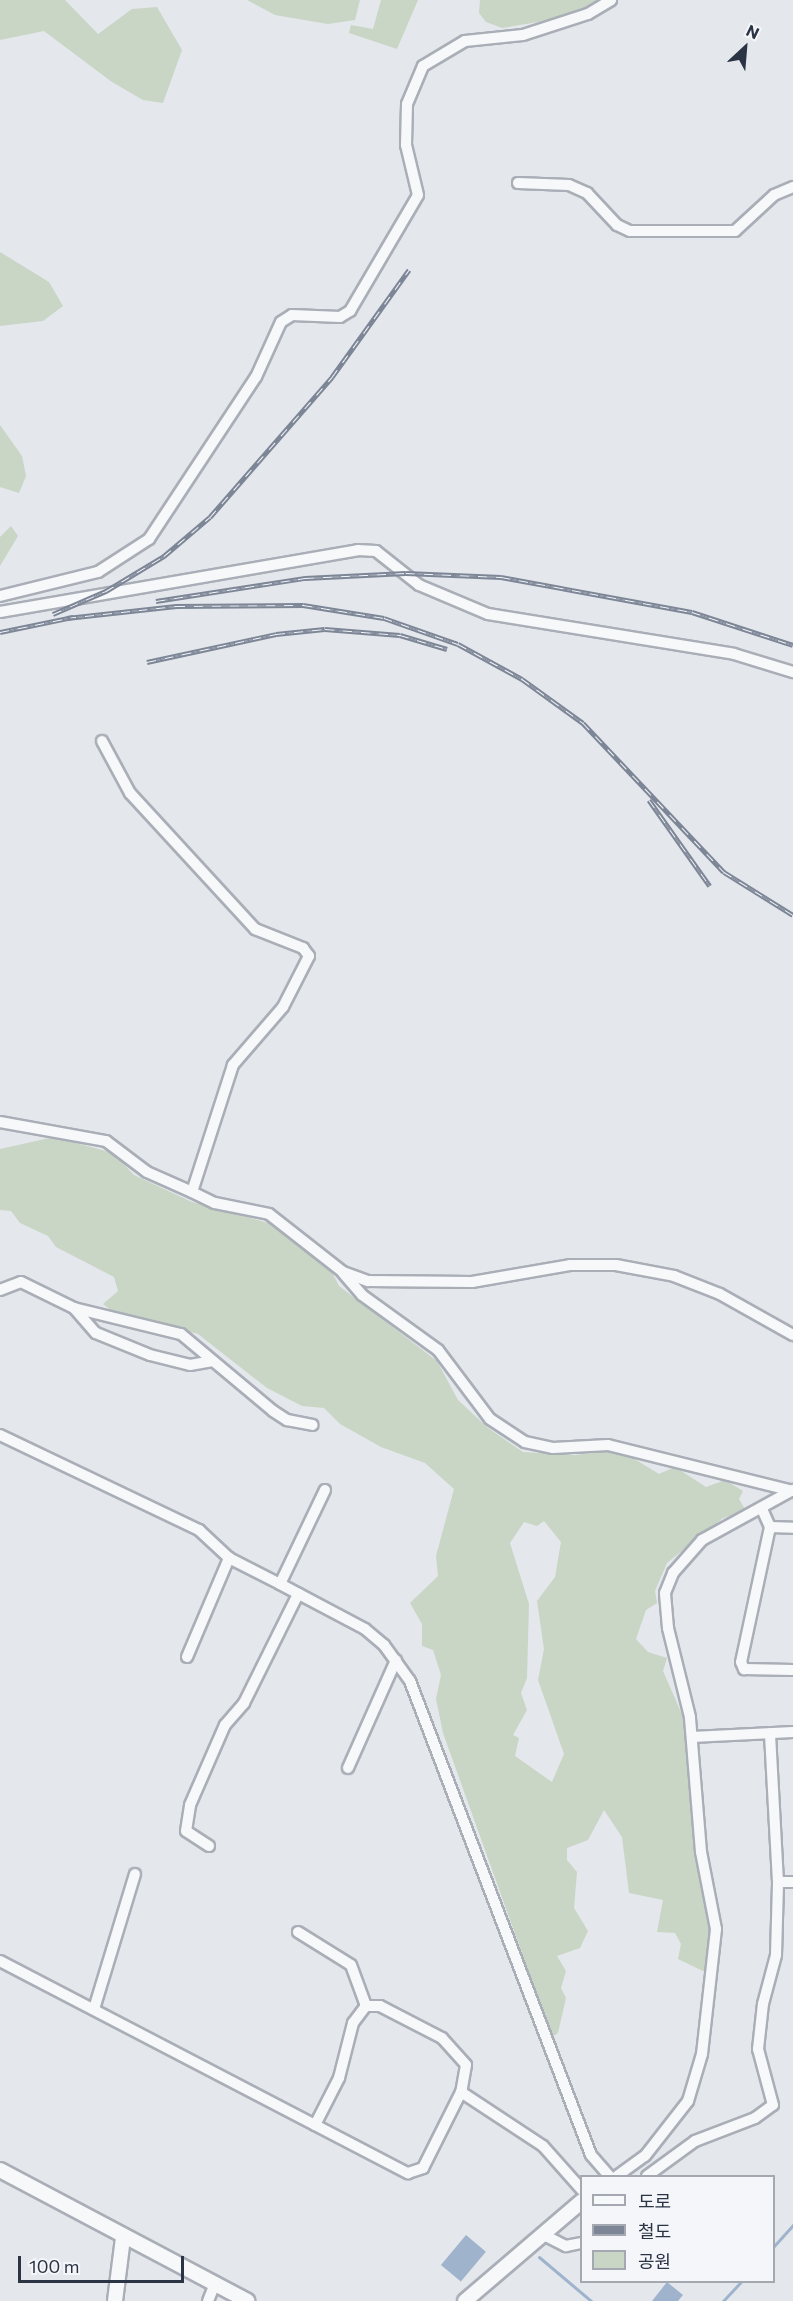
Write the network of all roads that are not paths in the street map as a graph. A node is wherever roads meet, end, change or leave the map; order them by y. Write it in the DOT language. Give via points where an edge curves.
graph roads {
  1 [pos="611,0"];
  2 [pos="518,183"];
  3 [pos="793,187"];
  4 [pos="0,596"];
  5 [pos="0,612"];
  6 [pos="793,672"];
  7 [pos="102,741"];
  8 [pos="0,1122"];
  9 [pos="192,1192"];
  10 [pos="343,1272"];
  11 [pos="0,1290"];
  12 [pos="74,1308"];
  13 [pos="793,1335"];
  14 [pos="213,1361"];
  15 [pos="313,1425"];
  16 [pos="0,1434"];
  17 [pos="325,1490"];
  18 [pos="792,1491"];
  19 [pos="762,1509"];
  20 [pos="770,1527"];
  21 [pos="793,1528"];
  22 [pos="229,1558"];
  23 [pos="280,1584"];
  24 [pos="298,1594"];
  25 [pos="187,1657"];
  26 [pos="396,1660"];
  27 [pos="793,1670"];
  28 [pos="793,1732"];
  29 [pos="770,1733"];
  30 [pos="692,1737"];
  31 [pos="348,1768"];
  32 [pos="209,1846"];
  33 [pos="135,1874"];
  34 [pos="777,1882"];
  35 [pos="793,1882"];
  36 [pos="298,1932"];
  37 [pos="0,1961"];
  38 [pos="366,2006"];
  39 [pos="94,2009"];
  40 [pos="461,2092"];
  41 [pos="315,2125"];
  42 [pos="0,2170"];
  43 [pos="608,2175"];
  44 [pos="618,2175"];
  45 [pos="648,2175"];
  46 [pos="580,2188"];
  47 [pos="580,2203"];
  48 [pos="542,2234"];
  49 [pos="123,2238"];
  50 [pos="580,2243"];
  51 [pos="214,2286"];
  52 [pos="116,2301"];
  53 [pos="208,2301"];
  54 [pos="247,2301"];
  55 [pos="465,2301"];
  1 -- 4 [label="street" via="588,15 534,32 465,42 423,66 407,104 406,145 418,195 350,310 340,317 292,315 281,322 256,377 149,539 98,573"];
  2 -- 3 [label="street" via="569,185 587,193 617,225 630,231 735,231 774,195"];
  5 -- 6 [label="street" via="358,550 376,551 419,585 488,614 734,654"];
  7 -- 9 [label="street" via="130,793 255,929 303,948 309,956 283,1007 233,1065"];
  8 -- 9 [label="street" via="106,1141 147,1172"];
  9 -- 10 [label="street" via="215,1203 269,1214"];
  10 -- 13 [label="street" via="368,1281 472,1282 570,1265 616,1265 674,1276 720,1294"];
  10 -- 18 [label="street" via="362,1295 438,1350 490,1419 525,1442 553,1448 608,1445"];
  11 -- 12 [label="street" via="21,1282"];
  12 -- 14 [label="street" via="181,1334"];
  12 -- 14 [label="street" via="96,1333 150,1355 190,1365"];
  14 -- 15 [label="street" via="273,1411 288,1420"];
  16 -- 22 [label="street" via="199,1530"];
  17 -- 23 [label="street"];
  18 -- 19 [label="street"];
  19 -- 20 [label="street"];
  19 -- 30 [label="street" via="696,1546 672,1573 665,1593"];
  20 -- 21 [label="street"];
  20 -- 27 [label="street" via="741,1662 744,1669"];
  22 -- 23 [label="street"];
  22 -- 25 [label="street"];
  23 -- 24 [label="street"];
  24 -- 26 [label="street" via="365,1629"];
  24 -- 32 [label="street" via="244,1703 225,1725 190,1805 186,1831"];
  26 -- 31 [label="street"];
  26 -- 43 [label="street" via="410,1681 460,1807 591,2155"];
  28 -- 29 [label="street"];
  29 -- 30 [label="street"];
  29 -- 34 [label="street"];
  30 -- 44 [label="street" via="701,1852 716,1910 699,2070 676,2119 645,2156"];
  33 -- 39 [label="street"];
  34 -- 35 [label="street"];
  34 -- 45 [label="street" via="776,1955 758,2049 773,2105 766,2113 695,2140"];
  36 -- 38 [label="street" via="351,1965"];
  37 -- 39 [label="street"];
  38 -- 40 [label="street" via="380,2006 442,2038 465,2065"];
  38 -- 41 [label="street" via="353,2023 339,2078"];
  39 -- 41 [label="street"];
  40 -- 41 [label="street" via="417,2173 408,2173"];
  40 -- 46 [label="street" via="543,2146"];
  42 -- 49 [label="street"];
  47 -- 48 [label="street"];
  48 -- 50 [label="street" via="555,2244"];
  48 -- 55 [label="street"];
  49 -- 51 [label="street"];
  49 -- 52 [label="street"];
  51 -- 53 [label="street"];
  51 -- 54 [label="street"];
}
